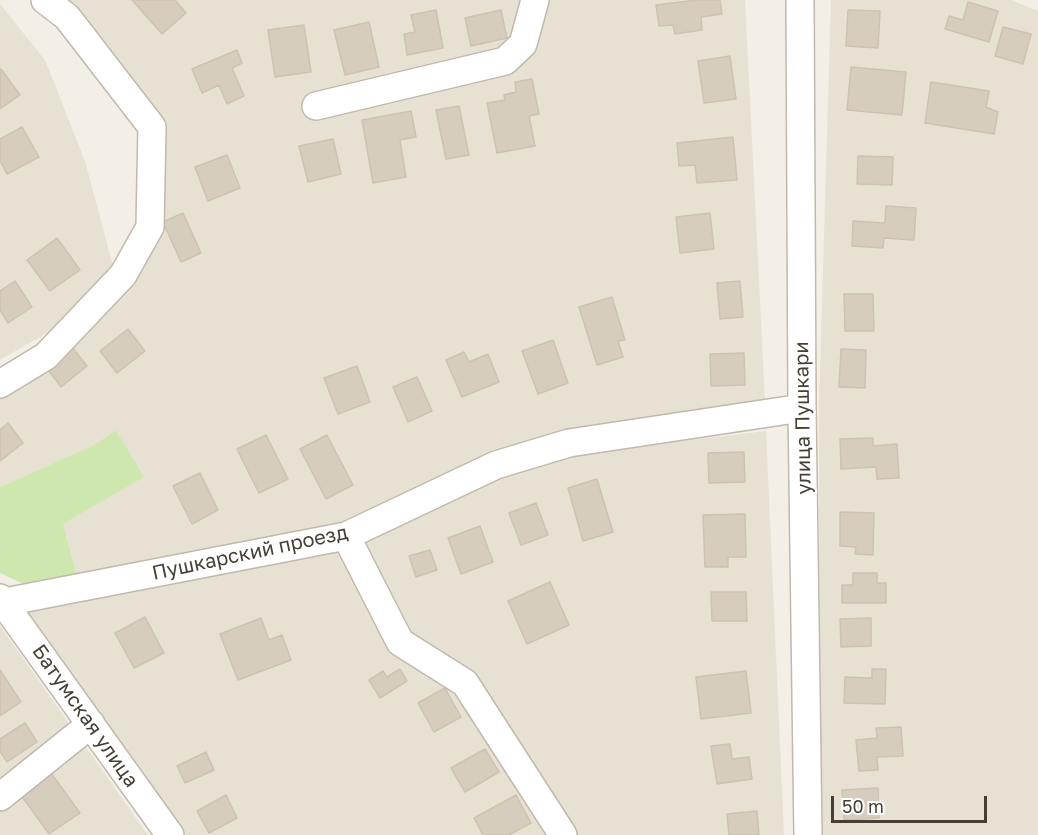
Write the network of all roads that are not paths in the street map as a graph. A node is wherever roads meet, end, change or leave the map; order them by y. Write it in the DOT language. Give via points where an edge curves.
graph roads {
  1 [pos="45,0"];
  2 [pos="535,0"];
  3 [pos="800,0"];
  4 [pos="316,106"];
  5 [pos="0,384"];
  6 [pos="802,408"];
  7 [pos="346,536"];
  8 [pos="2,600"];
  9 [pos="91,724"];
  10 [pos="0,797"];
  11 [pos="170,835"];
  12 [pos="563,835"];
  13 [pos="808,835"];
  1 -- 5 [label="street" via="67,17 152,127 150,227 123,275 46,356"];
  2 -- 4 [label="street" via="523,44 505,61"];
  3 -- 6 [label="street, улица Пушкари"];
  6 -- 7 [label="street, Пушкарский проезд" via="569,443 496,465"];
  6 -- 13 [label="street, улица Пушкари"];
  7 -- 8 [label="street, Пушкарский проезд"];
  7 -- 12 [label="street" via="400,642 465,683"];
  8 -- 9 [label="street, Батумская улица"];
  9 -- 10 [label="street"];
  9 -- 11 [label="street, Батумская улица"];
}
